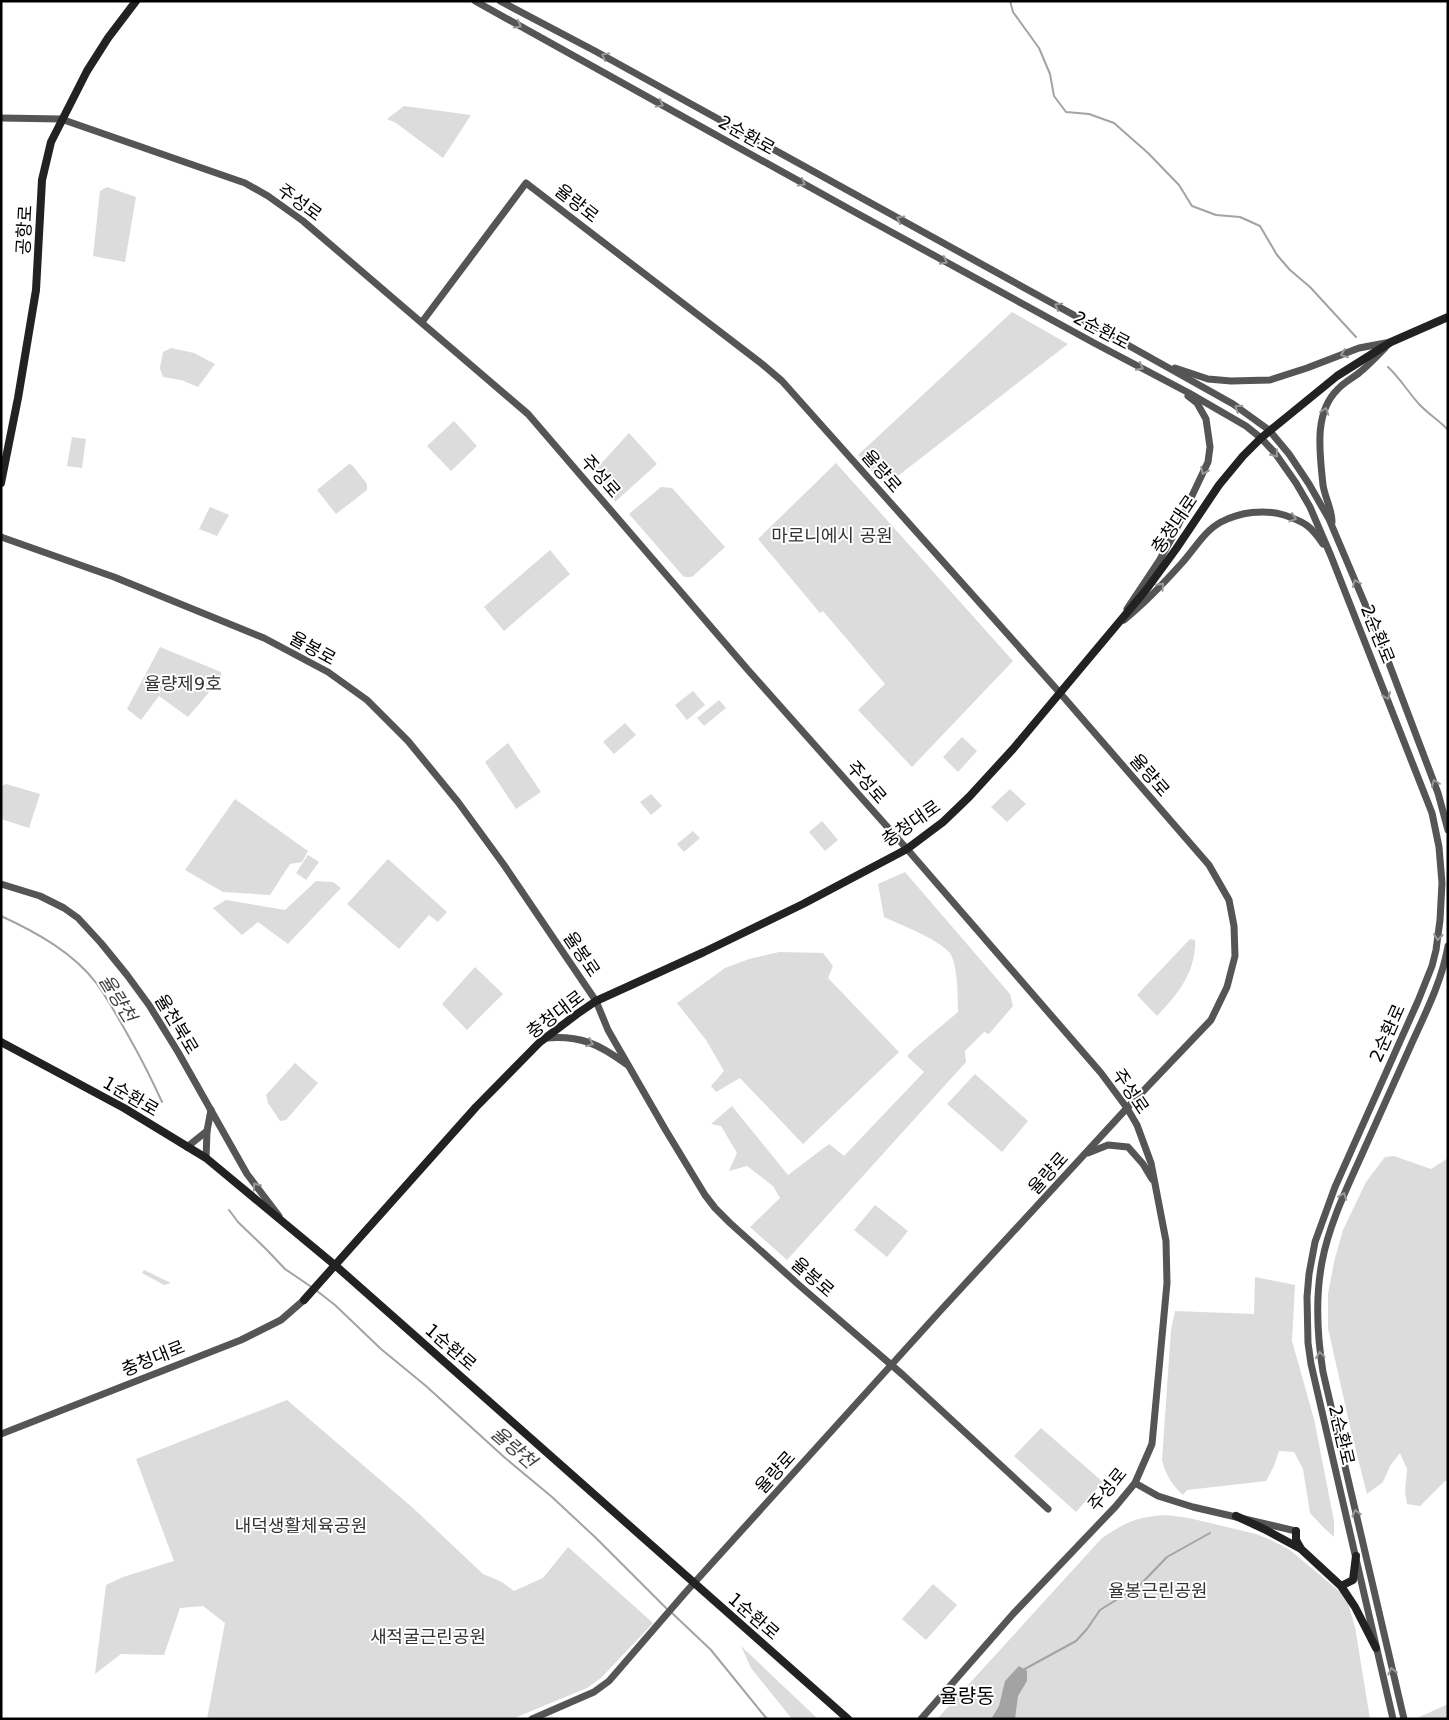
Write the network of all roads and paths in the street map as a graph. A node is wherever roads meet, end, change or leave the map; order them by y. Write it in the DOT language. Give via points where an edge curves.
graph roads {
  1 [pos="136,1"];
  2 [pos="475,1"];
  3 [pos="500,1"];
  4 [pos="1,118"];
  5 [pos="61,119"];
  6 [pos="1448,317"];
  7 [pos="422,322"];
  8 [pos="1391,342"];
  9 [pos="1154,360"];
  10 [pos="1174,384"];
  11 [pos="1269,430"];
  12 [pos="1261,438"];
  13 [pos="1,483"];
  14 [pos="1332,528"];
  15 [pos="1,537"];
  16 [pos="1333,561"];
  17 [pos="1112,630"];
  18 [pos="1060,693"];
  19 [pos="1448,830"];
  20 [pos="907,849"];
  21 [pos="1,884"];
  22 [pos="1448,946"];
  23 [pos="596,1001"];
  24 [pos="546,1038"];
  25 [pos="1,1042"];
  26 [pos="629,1066"];
  27 [pos="1127,1108"];
  28 [pos="211,1110"];
  29 [pos="207,1130"];
  30 [pos="187,1147"];
  31 [pos="1085,1154"];
  32 [pos="206,1158"];
  33 [pos="1156,1186"];
  34 [pos="285,1225"];
  35 [pos="336,1266"];
  36 [pos="306,1298"];
  37 [pos="892,1365"];
  38 [pos="1,1434"];
  39 [pos="1135,1483"];
  40 [pos="1048,1509"];
  41 [pos="1236,1516"];
  42 [pos="1296,1531"];
  43 [pos="1301,1549"];
  44 [pos="1356,1556"];
  45 [pos="694,1583"];
  46 [pos="1341,1586"];
  47 [pos="1376,1648"];
  48 [pos="532,1719"];
  49 [pos="848,1719"];
  50 [pos="922,1719"];
  51 [pos="1393,1719"];
  52 [pos="1404,1719"];
  1 -- 5 [label="main road, 공항로" via="87,71"];
  2 -- 10 [label="street, 2순환로, one-way" via="851,210"];
  9 -- 3 [label="street, 2순환로, one-way"];
  4 -- 5 [label="street, 주성로"];
  5 -- 7 [label="street, 주성로" via="245,183 303,221"];
  5 -- 13 [label="main road, 공항로" via="51,142 42,180 36,290"];
  6 -- 8 [label="main road, 충청대로"];
  7 -- 18 [label="street, 율량로" via="526,183 782,381"];
  7 -- 20 [label="street, 주성로" via="528,414"];
  8 -- 9 [label="street, one-way" via="1360,348 1270,380 1208,379"];
  8 -- 11 [label="main road, 충청대로" via="1337,376"];
  14 -- 8 [label="street, one-way" via="1332,515 1324,492 1319,440 1323,416 1329,399 1338,388 1362,371"];
  11 -- 9 [label="street, 2순환로, one-way" via="1233,404"];
  10 -- 12 [label="street, 2순환로"];
  10 -- 17 [label="street, one-way" via="1197,403 1206,419 1210,447 1208,462 1164,552"];
  11 -- 12 [label="main road, 충청대로"];
  11 -- 14 [label="street, 2순환로" via="1309,484"];
  12 -- 16 [label="street, 2순환로, one-way" via="1276,454 1310,506"];
  12 -- 17 [label="main road, 충청대로" via="1219,485 1146,590"];
  19 -- 14 [label="street, 2순환로, one-way" via="1435,784 1379,637"];
  15 -- 23 [label="street, 율봉로" via="114,577 236,626 291,651 356,691 408,741 458,802"];
  17 -- 16 [label="street, one-way" via="1148,600 1206,533 1220,522 1247,513 1272,511 1301,521 1313,529"];
  16 -- 44 [label="street, 2순환로, one-way" via="1432,813 1442,883 1432,966 1334,1187 1315,1242 1309,1274 1311,1364"];
  17 -- 18 [label="main road, 충청대로"];
  18 -- 20 [label="main road, 충청대로" via="969,797"];
  18 -- 27 [label="street, 율량로" via="1209,865 1228,900 1234,926 1233,964 1227,987 1211,1020"];
  20 -- 23 [label="main road, 충청대로" via="803,904"];
  20 -- 27 [label="street, 주성로" via="1101,1073"];
  21 -- 28 [label="street, 율천북로" via="40,896 78,918 128,974"];
  52 -- 22 [label="street, 2순환로, one-way" via="1323,1372 1317,1304 1325,1248 1344,1193 1428,1008"];
  23 -- 24 [label="main road, 충청대로"];
  23 -- 26 [label="street, 율봉로"];
  24 -- 26 [label="street, one-way" via="564,1036 581,1039"];
  24 -- 35 [label="main road, 충청대로" via="476,1107"];
  25 -- 30 [label="main road, 1순환로" via="124,1108"];
  26 -- 37 [label="street, 율봉로" via="715,1208"];
  27 -- 31 [label="street, 율량로"];
  27 -- 33 [label="street, 주성로" via="1137,1125"];
  28 -- 29 [label="street"];
  34 -- 28 [label="street, 율천북로, one-way" via="248,1174"];
  29 -- 30 [label="street"];
  29 -- 32 [label="street"];
  30 -- 32 [label="main road, 1순환로"];
  31 -- 33 [label="street" via="1108,1145 1128,1147"];
  31 -- 37 [label="street, 율량로"];
  32 -- 34 [label="main road, 1순환로"];
  33 -- 39 [label="street, 주성로" via="1166,1241 1167,1283 1152,1444"];
  34 -- 35 [label="main road, 1순환로"];
  35 -- 36 [label="main road, 충청대로"];
  35 -- 45 [label="main road, 1순환로"];
  36 -- 38 [label="street, 충청대로" via="281,1320 241,1340"];
  37 -- 40 [label="street, 율봉로"];
  37 -- 45 [label="street, 율량로"];
  39 -- 41 [label="street" via="1158,1496"];
  39 -- 50 [label="street, 주성로" via="1013,1614"];
  41 -- 42 [label="street"];
  41 -- 43 [label="main road"];
  42 -- 43 [label="main road"];
  43 -- 46 [label="main road"];
  44 -- 46 [label="main road" via="1353,1580"];
  44 -- 47 [label="street, 2순환로"];
  45 -- 48 [label="street, 율량로" via="608,1681 594,1692"];
  45 -- 49 [label="main road, 1순환로"];
  46 -- 47 [label="main road"];
  47 -- 51 [label="street, 2순환로"];
}
